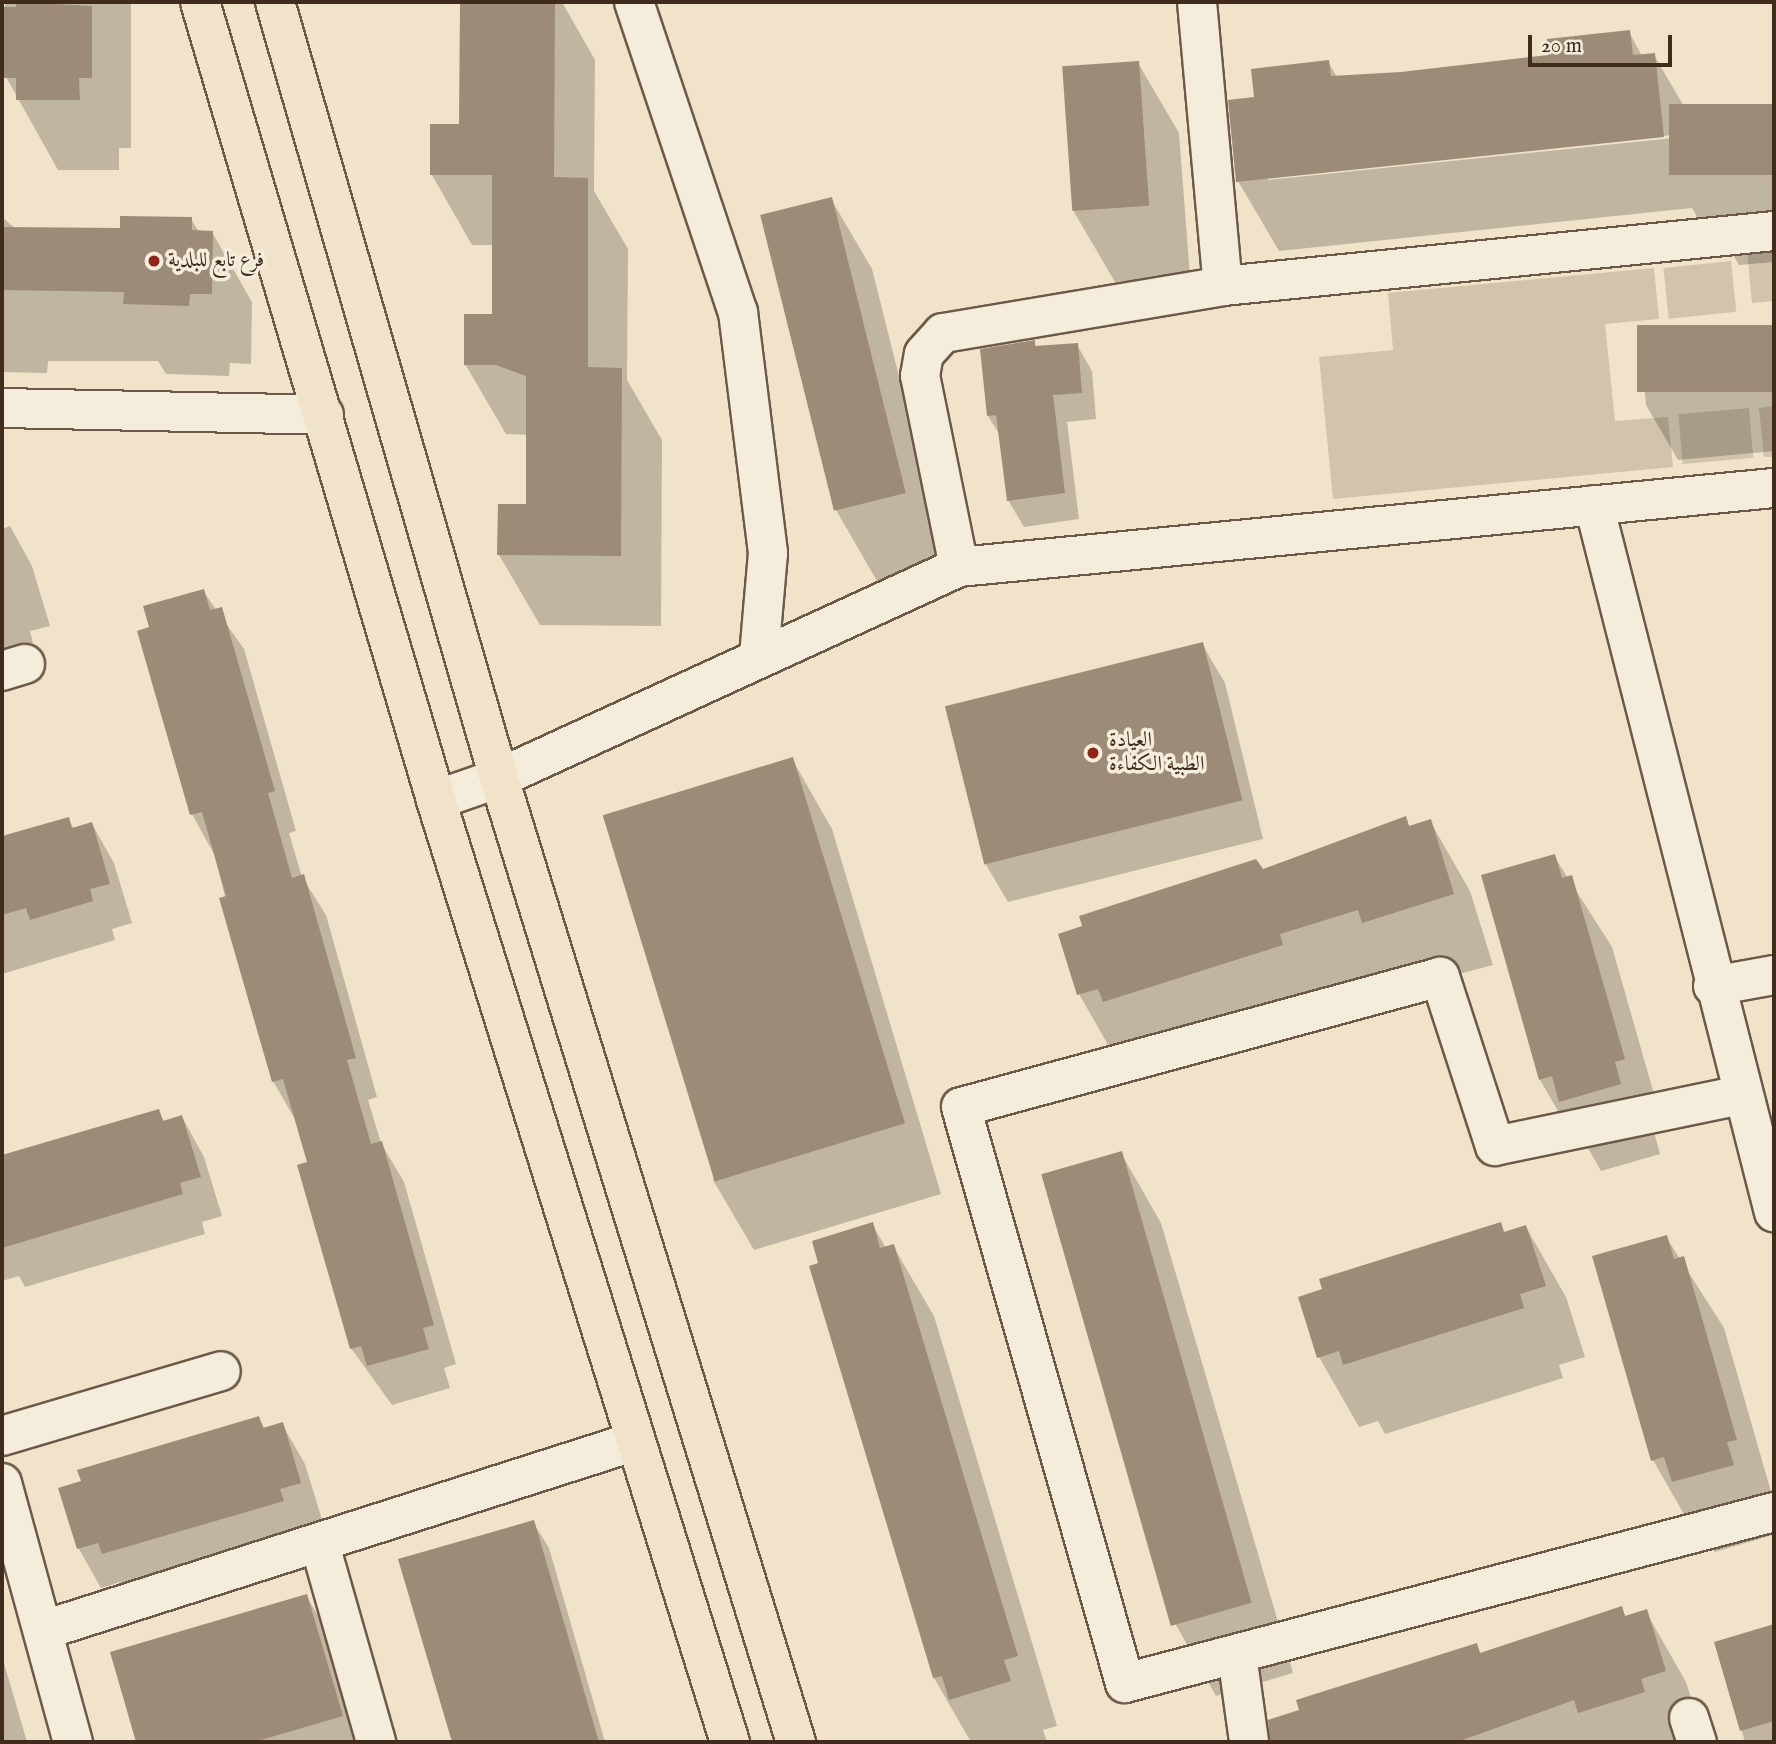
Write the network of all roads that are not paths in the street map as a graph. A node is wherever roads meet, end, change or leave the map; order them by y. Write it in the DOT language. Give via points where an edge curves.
graph roads {
  1 [pos="200,2"];
  2 [pos="275,2"];
  3 [pos="634,2"];
  4 [pos="1197,2"];
  5 [pos="1774,231"];
  6 [pos="1223,286"];
  7 [pos="2,408"];
  8 [pos="324,415"];
  9 [pos="1774,488"];
  10 [pos="1594,505"];
  11 [pos="959,567"];
  12 [pos="759,655"];
  13 [pos="499,778"];
  14 [pos="436,800"];
  15 [pos="1774,975"];
  16 [pos="1713,986"];
  17 [pos="1741,1095"];
  18 [pos="1774,1212"];
  19 [pos="221,1371"];
  20 [pos="2,1436"];
  21 [pos="636,1441"];
  22 [pos="2,1483"];
  23 [pos="1774,1512"];
  24 [pos="320,1545"];
  25 [pos="44,1630"];
  26 [pos="1237,1655"];
  27 [pos="73,1742"];
  28 [pos="376,1742"];
  29 [pos="730,1742"];
  30 [pos="796,1742"];
  31 [pos="1249,1742"];
  1 -- 8 [label="main road"];
  2 -- 13 [label="main road"];
  3 -- 12 [label="street" via="738,312 768,553"];
  4 -- 6 [label="street"];
  5 -- 6 [label="street"];
  6 -- 11 [label="street" via="960,328 933,341 920,376"];
  7 -- 8 [label="street"];
  8 -- 14 [label="main road"];
  9 -- 10 [label="street"];
  10 -- 11 [label="street"];
  10 -- 16 [label="street"];
  11 -- 12 [label="street"];
  12 -- 13 [label="street"];
  13 -- 14 [label="street"];
  13 -- 30 [label="main road"];
  14 -- 21 [label="main road"];
  15 -- 16 [label="street"];
  16 -- 17 [label="street"];
  17 -- 18 [label="street"];
  17 -- 26 [label="street" via="1495,1146 1440,977 961,1107 1125,1683"];
  19 -- 20 [label="street"];
  21 -- 24 [label="street"];
  21 -- 29 [label="main road"];
  22 -- 25 [label="street"];
  23 -- 26 [label="street"];
  24 -- 25 [label="street"];
  24 -- 28 [label="street"];
  25 -- 27 [label="street"];
  26 -- 31 [label="street"];
}
